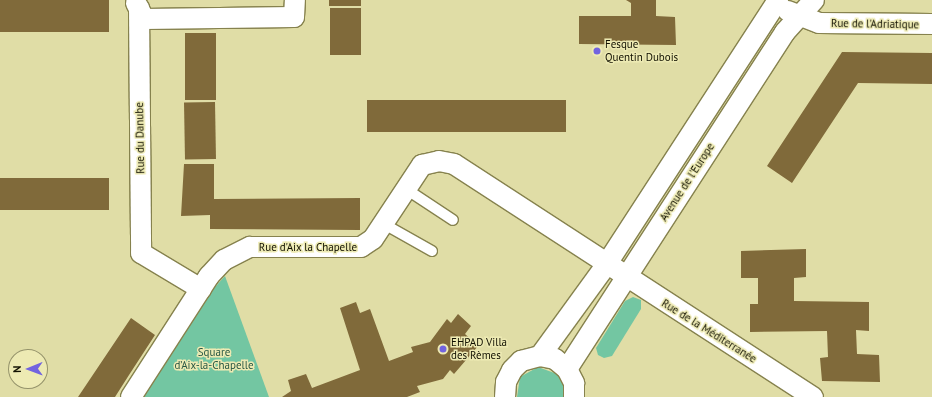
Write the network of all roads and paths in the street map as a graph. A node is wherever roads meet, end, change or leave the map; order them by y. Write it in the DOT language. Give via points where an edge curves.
graph roads {
  1 [pos="294,0"];
  2 [pos="814,0"];
  3 [pos="774,2"];
  4 [pos="137,10"];
  5 [pos="800,15"];
  6 [pos="932,24"];
  7 [pos="406,189"];
  8 [pos="453,220"];
  9 [pos="384,224"];
  10 [pos="432,251"];
  11 [pos="606,265"];
  12 [pos="625,278"];
  13 [pos="201,289"];
  14 [pos="540,356"];
  15 [pos="567,369"];
  16 [pos="576,395"];
  17 [pos="131,397"];
  18 [pos="505,397"];
  19 [pos="813,397"];
  1 -- 4 [label="street, Rue du Danube" via="294,18 144,19"];
  2 -- 5 [label="street, Avenue de l'Europe"];
  3 -- 5 [label="street, Rue de l'Adriatique"];
  3 -- 11 [label="street"];
  4 -- 13 [label="street, Rue du Danube" via="141,254"];
  5 -- 6 [label="street, Rue de l'Adriatique" via="819,23"];
  5 -- 12 [label="street, Avenue de l'Europe" via="785,32"];
  7 -- 8 [label="lane"];
  7 -- 9 [label="street, Rue d'Aix la Chapelle"];
  7 -- 11 [label="street, Rue d'Aix la Chapelle" via="422,165 439,161 454,164"];
  9 -- 10 [label="lane"];
  9 -- 13 [label="street, Rue d'Aix la Chapelle" via="373,239 361,247 250,247 224,260"];
  11 -- 12 [label="street, Rue de la Méditerranée"];
  11 -- 14 [label="street"];
  12 -- 15 [label="street, Avenue de l'Europe"];
  12 -- 19 [label="street, Rue de la Méditerranée"];
  13 -- 17 [label="street, Rue d'Aix la Chapelle"];
  14 -- 15 [label="street" via="555,359"];
  14 -- 18 [label="street" via="521,361 512,370 506,382"];
  15 -- 16 [label="street"];
}
